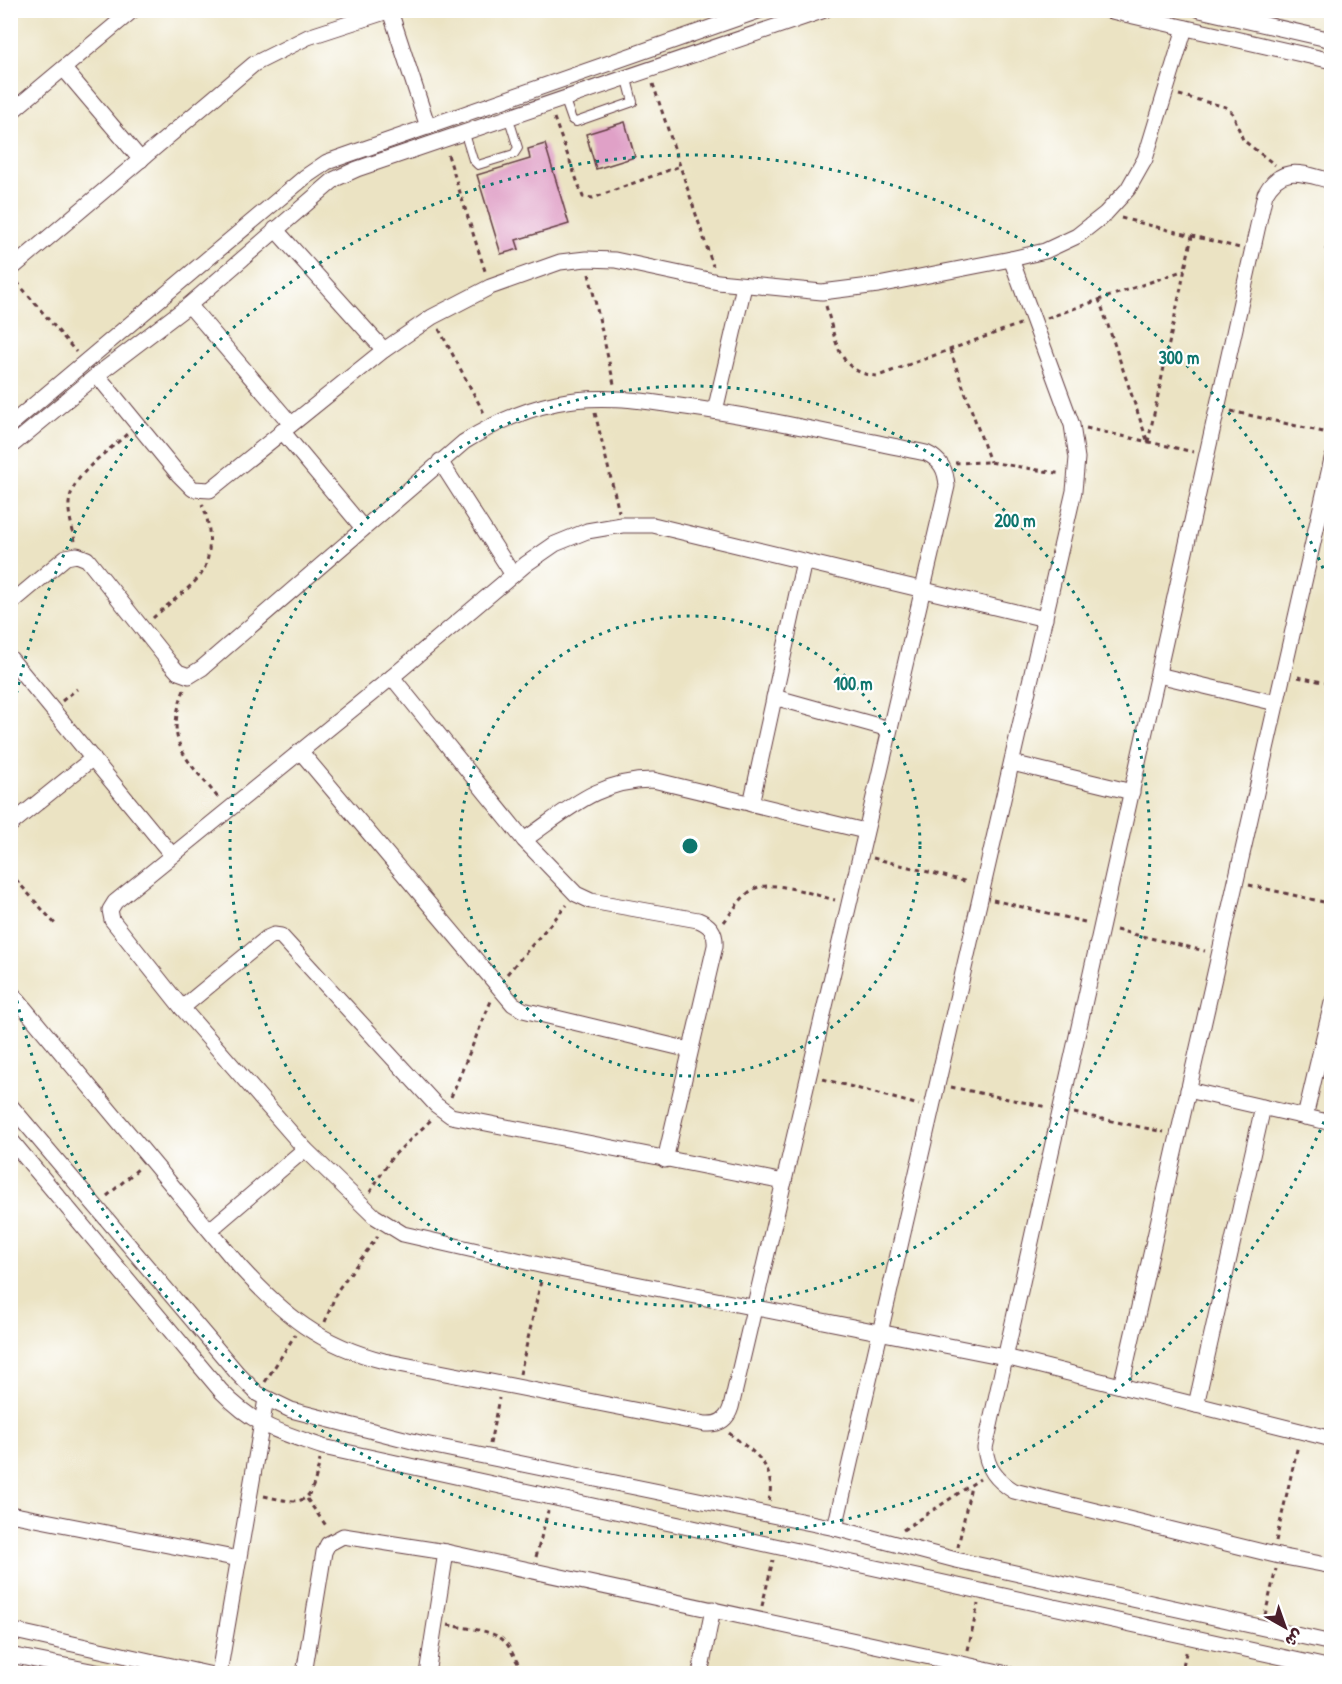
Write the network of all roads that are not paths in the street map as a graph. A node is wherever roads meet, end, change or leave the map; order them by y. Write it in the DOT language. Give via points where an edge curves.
graph roads {
  1 [pos="133,10"];
  2 [pos="761,10"];
  3 [pos="825,10"];
  4 [pos="1107,10"];
  5 [pos="1200,10"];
  6 [pos="390,11"];
  7 [pos="721,25"];
  8 [pos="1185,28"];
  9 [pos="1332,39"];
  10 [pos="727,45"];
  11 [pos="1332,61"];
  12 [pos="64,69"];
  13 [pos="627,79"];
  14 [pos="565,100"];
  15 [pos="10,113"];
  16 [pos="509,119"];
  17 [pos="428,127"];
  18 [pos="465,134"];
  19 [pos="141,160"];
  20 [pos="1332,181"];
  21 [pos="275,229"];
  22 [pos="1011,259"];
  23 [pos="10,272"];
  24 [pos="744,286"];
  25 [pos="189,305"];
  26 [pos="384,350"];
  27 [pos="97,375"];
  28 [pos="715,411"];
  29 [pos="10,425"];
  30 [pos="287,428"];
  31 [pos="10,447"];
  32 [pos="1332,459"];
  33 [pos="440,461"];
  34 [pos="363,528"];
  35 [pos="804,561"];
  36 [pos="513,575"];
  37 [pos="921,589"];
  38 [pos="10,604"];
  39 [pos="1045,619"];
  40 [pos="10,658"];
  41 [pos="1158,675"];
  42 [pos="392,677"];
  43 [pos="774,697"];
  44 [pos="1276,703"];
  45 [pos="889,729"];
  46 [pos="300,751"];
  47 [pos="93,758"];
  48 [pos="1012,763"];
  49 [pos="1132,792"];
  50 [pos="751,804"];
  51 [pos="12,821"];
  52 [pos="865,831"];
  53 [pos="524,840"];
  54 [pos="172,855"];
  55 [pos="10,991"];
  56 [pos="1332,1003"];
  57 [pos="182,1008"];
  58 [pos="690,1050"];
  59 [pos="1188,1090"];
  60 [pos="10,1105"];
  61 [pos="1263,1107"];
  62 [pos="1305,1117"];
  63 [pos="1332,1123"];
  64 [pos="10,1139"];
  65 [pos="305,1149"];
  66 [pos="665,1160"];
  67 [pos="784,1182"];
  68 [pos="210,1230"];
  69 [pos="754,1308"];
  70 [pos="880,1333"];
  71 [pos="1005,1357"];
  72 [pos="1121,1386"];
  73 [pos="262,1397"];
  74 [pos="1196,1405"];
  75 [pos="261,1425"];
  76 [pos="1332,1439"];
  77 [pos="13,1514"];
  78 [pos="835,1528"];
  79 [pos="446,1552"];
  80 [pos="239,1559"];
  81 [pos="1332,1566"];
  82 [pos="713,1609"];
  83 [pos="10,1629"];
  84 [pos="1332,1644"];
  85 [pos="10,1654"];
  86 [pos="1332,1668"];
  87 [pos="106,1674"];
  88 [pos="208,1674"];
  89 [pos="219,1674"];
  90 [pos="304,1674"];
  91 [pos="427,1674"];
  92 [pos="700,1674"];
  93 [pos="1008,1674"];
  1 -- 12 [label="street"];
  2 -- 7 [label="street"];
  3 -- 10 [label="street"];
  4 -- 8 [label="street"];
  5 -- 9 [label="street"];
  6 -- 17 [label="street"];
  6 -- 19 [label="street" via="308,37 254,64"];
  7 -- 10 [label="street"];
  7 -- 17 [label="street"];
  8 -- 11 [label="street"];
  8 -- 22 [label="street" via="1145,159 1128,189 1077,236"];
  10 -- 13 [label="street"];
  12 -- 15 [label="street"];
  12 -- 19 [label="street"];
  13 -- 14 [label="street"];
  13 -- 14 [label="lane" via="633,102 576,122"];
  14 -- 16 [label="street"];
  16 -- 18 [label="street"];
  16 -- 18 [label="lane" via="518,148 514,154 478,165"];
  17 -- 29 [label="street" via="339,157 316,169"];
  18 -- 21 [label="street" via="335,179"];
  19 -- 23 [label="street"];
  20 -- 41 [label="street" via="1287,173 1273,181 1265,194"];
  21 -- 25 [label="street"];
  21 -- 26 [label="street"];
  22 -- 24 [label="street" via="822,292"];
  22 -- 39 [label="street" via="1072,425 1077,458"];
  24 -- 26 [label="street" via="615,260 586,258 551,264 490,287 432,317"];
  24 -- 28 [label="street"];
  25 -- 27 [label="street"];
  25 -- 30 [label="street"];
  26 -- 30 [label="street"];
  27 -- 30 [label="street" via="193,489 210,490 224,481"];
  27 -- 31 [label="street"];
  28 -- 33 [label="street" via="617,398 557,402 491,426"];
  28 -- 37 [label="street" via="926,453 941,464 947,486"];
  30 -- 34 [label="street"];
  32 -- 44 [label="street"];
  33 -- 34 [label="street"];
  33 -- 36 [label="street"];
  34 -- 38 [label="street" via="189,676 178,672 87,559 77,555 66,557"];
  35 -- 36 [label="street" via="653,525 622,525 587,531 555,544"];
  35 -- 37 [label="street"];
  35 -- 43 [label="street"];
  36 -- 42 [label="street"];
  37 -- 39 [label="street"];
  37 -- 45 [label="street"];
  39 -- 48 [label="street"];
  40 -- 47 [label="street"];
  41 -- 44 [label="street"];
  41 -- 49 [label="street"];
  42 -- 46 [label="street"];
  42 -- 53 [label="street"];
  43 -- 45 [label="street"];
  43 -- 50 [label="street"];
  44 -- 59 [label="street"];
  45 -- 52 [label="street"];
  46 -- 54 [label="street"];
  46 -- 58 [label="street" via="504,996 523,1010"];
  47 -- 51 [label="street"];
  47 -- 54 [label="street"];
  48 -- 49 [label="street"];
  48 -- 70 [label="street"];
  49 -- 71 [label="street"];
  50 -- 52 [label="street"];
  50 -- 53 [label="street" via="653,780 629,780 590,795"];
  52 -- 67 [label="street"];
  53 -- 58 [label="street" via="576,894 591,901 698,920 715,933"];
  54 -- 57 [label="street" via="110,910 112,920"];
  55 -- 68 [label="street"];
  56 -- 62 [label="street"];
  57 -- 65 [label="street"];
  57 -- 66 [label="street" via="267,938 281,936 441,1110 463,1120"];
  58 -- 66 [label="street"];
  59 -- 61 [label="street"];
  59 -- 72 [label="street"];
  60 -- 73 [label="street" via="94,1207"];
  61 -- 62 [label="street"];
  61 -- 74 [label="street"];
  62 -- 63 [label="street"];
  64 -- 75 [label="street" via="221,1391"];
  65 -- 68 [label="street"];
  65 -- 69 [label="street" via="387,1226 420,1240"];
  66 -- 67 [label="street"];
  67 -- 69 [label="street"];
  68 -- 69 [label="street" via="271,1300 301,1326 362,1355 705,1424 718,1423 729,1414"];
  69 -- 70 [label="street"];
  70 -- 71 [label="street"];
  70 -- 78 [label="street"];
  71 -- 72 [label="street"];
  71 -- 81 [label="street" via="985,1448 991,1471 1001,1483 1014,1491"];
  72 -- 74 [label="street"];
  73 -- 75 [label="street"];
  73 -- 78 [label="street" via="301,1413 420,1443"];
  74 -- 76 [label="street"];
  75 -- 80 [label="street"];
  75 -- 86 [label="street" via="323,1447"];
  77 -- 80 [label="street"];
  78 -- 84 [label="street" via="956,1560"];
  79 -- 82 [label="street"];
  79 -- 90 [label="street" via="352,1536 335,1538 324,1551"];
  79 -- 91 [label="street"];
  80 -- 89 [label="street"];
  82 -- 92 [label="street"];
  82 -- 93 [label="street"];
  83 -- 88 [label="street"];
  85 -- 87 [label="street"];
}
